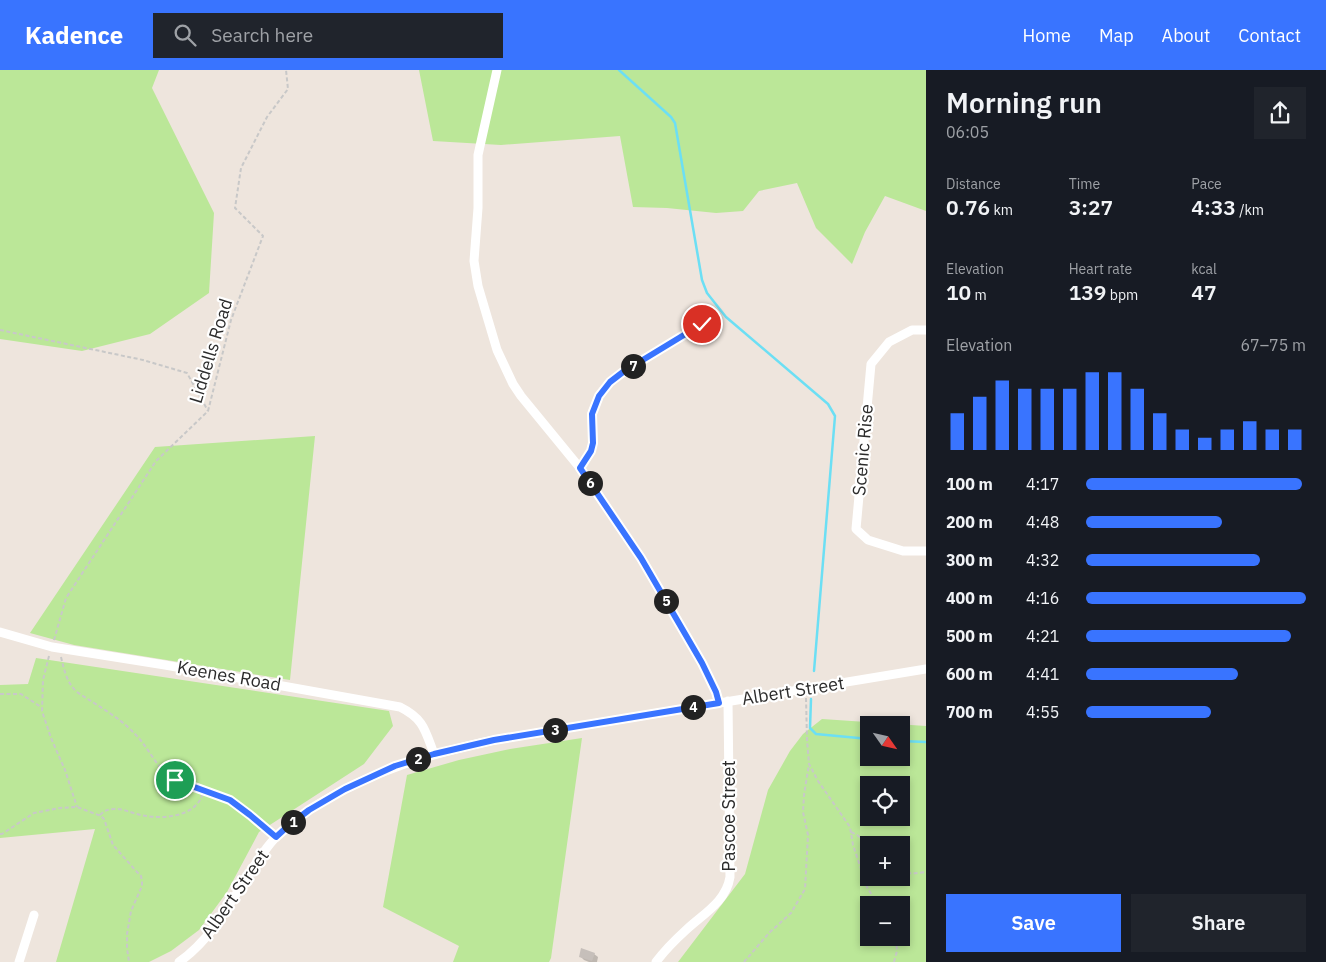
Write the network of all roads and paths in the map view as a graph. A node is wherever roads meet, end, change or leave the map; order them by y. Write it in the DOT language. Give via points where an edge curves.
graph roads {
  1 [pos="286,70"];
  2 [pos="497,70"];
  3 [pos="702,324"];
  4 [pos="0,330"];
  5 [pos="926,330"];
  6 [pos="208,411"];
  7 [pos="580,468"];
  8 [pos="926,551"];
  9 [pos="0,632"];
  10 [pos="55,648"];
  11 [pos="926,669"];
  12 [pos="806,689"];
  13 [pos="0,694"];
  14 [pos="723,702"];
  15 [pos="42,707"];
  16 [pos="434,754"];
  17 [pos="809,764"];
  18 [pos="204,790"];
  19 [pos="77,807"];
  20 [pos="100,815"];
  21 [pos="851,832"];
  22 [pos="0,834"];
  23 [pos="276,837"];
  24 [pos="860,837"];
  25 [pos="926,872"];
  26 [pos="910,873"];
  27 [pos="873,896"];
  28 [pos="34,915"];
  29 [pos="897,946"];
  30 [pos="19,962"];
  31 [pos="129,962"];
  32 [pos="179,962"];
  33 [pos="656,962"];
  34 [pos="744,962"];
  35 [pos="894,962"];
  1 -- 6 [label="path, Liddells Road" via="288,89 268,117 241,168 236,208 263,236 231,320"];
  2 -- 7 [label="street" via="478,155 474,260 478,286 497,350 513,384"];
  3 -- 7 [label="street" via="610,382 599,396 592,414 593,443"];
  4 -- 6 [label="path" via="143,360 187,373"];
  5 -- 8 [label="street, Scenic Rise" via="912,330 889,342 871,364 856,529 868,540 903,551"];
  6 -- 10 [label="path, Liddells Road" via="156,461 66,598"];
  7 -- 14 [label="street" via="641,558"];
  9 -- 10 [label="street, Keenes Road"];
  10 -- 15 [label="path, Liddells Road" via="43,680"];
  10 -- 16 [label="street, Keenes Road" via="400,707 422,722"];
  10 -- 18 [label="path" via="72,688 136,734 168,775"];
  11 -- 12 [label="street, Albert Street"];
  12 -- 14 [label="street, Albert Street"];
  12 -- 17 [label="path"];
  13 -- 15 [label="path" via="21,694"];
  14 -- 16 [label="street, Albert Street" via="494,740"];
  14 -- 33 [label="street, Pascoe Street" via="729,886 719,901"];
  15 -- 19 [label="path, Liddells Road"];
  16 -- 23 [label="street, Albert Street" via="389,769 345,789 309,810"];
  17 -- 21 [label="path"];
  17 -- 34 [label="path" via="803,812 808,835 804,889 791,913"];
  18 -- 20 [label="path" via="198,804 191,810 169,817 152,817 119,809 108,809"];
  18 -- 23 [label="path" via="230,800"];
  19 -- 20 [label="path"];
  19 -- 22 [label="path" via="34,813"];
  20 -- 31 [label="path" via="113,845 142,881 127,934"];
  21 -- 24 [label="path"];
  21 -- 27 [label="path"];
  23 -- 32 [label="street, Albert Street" via="260,856 214,928"];
  25 -- 26 [label="path"];
  28 -- 30 [label="street"];
  29 -- 35 [label="path"];
}
